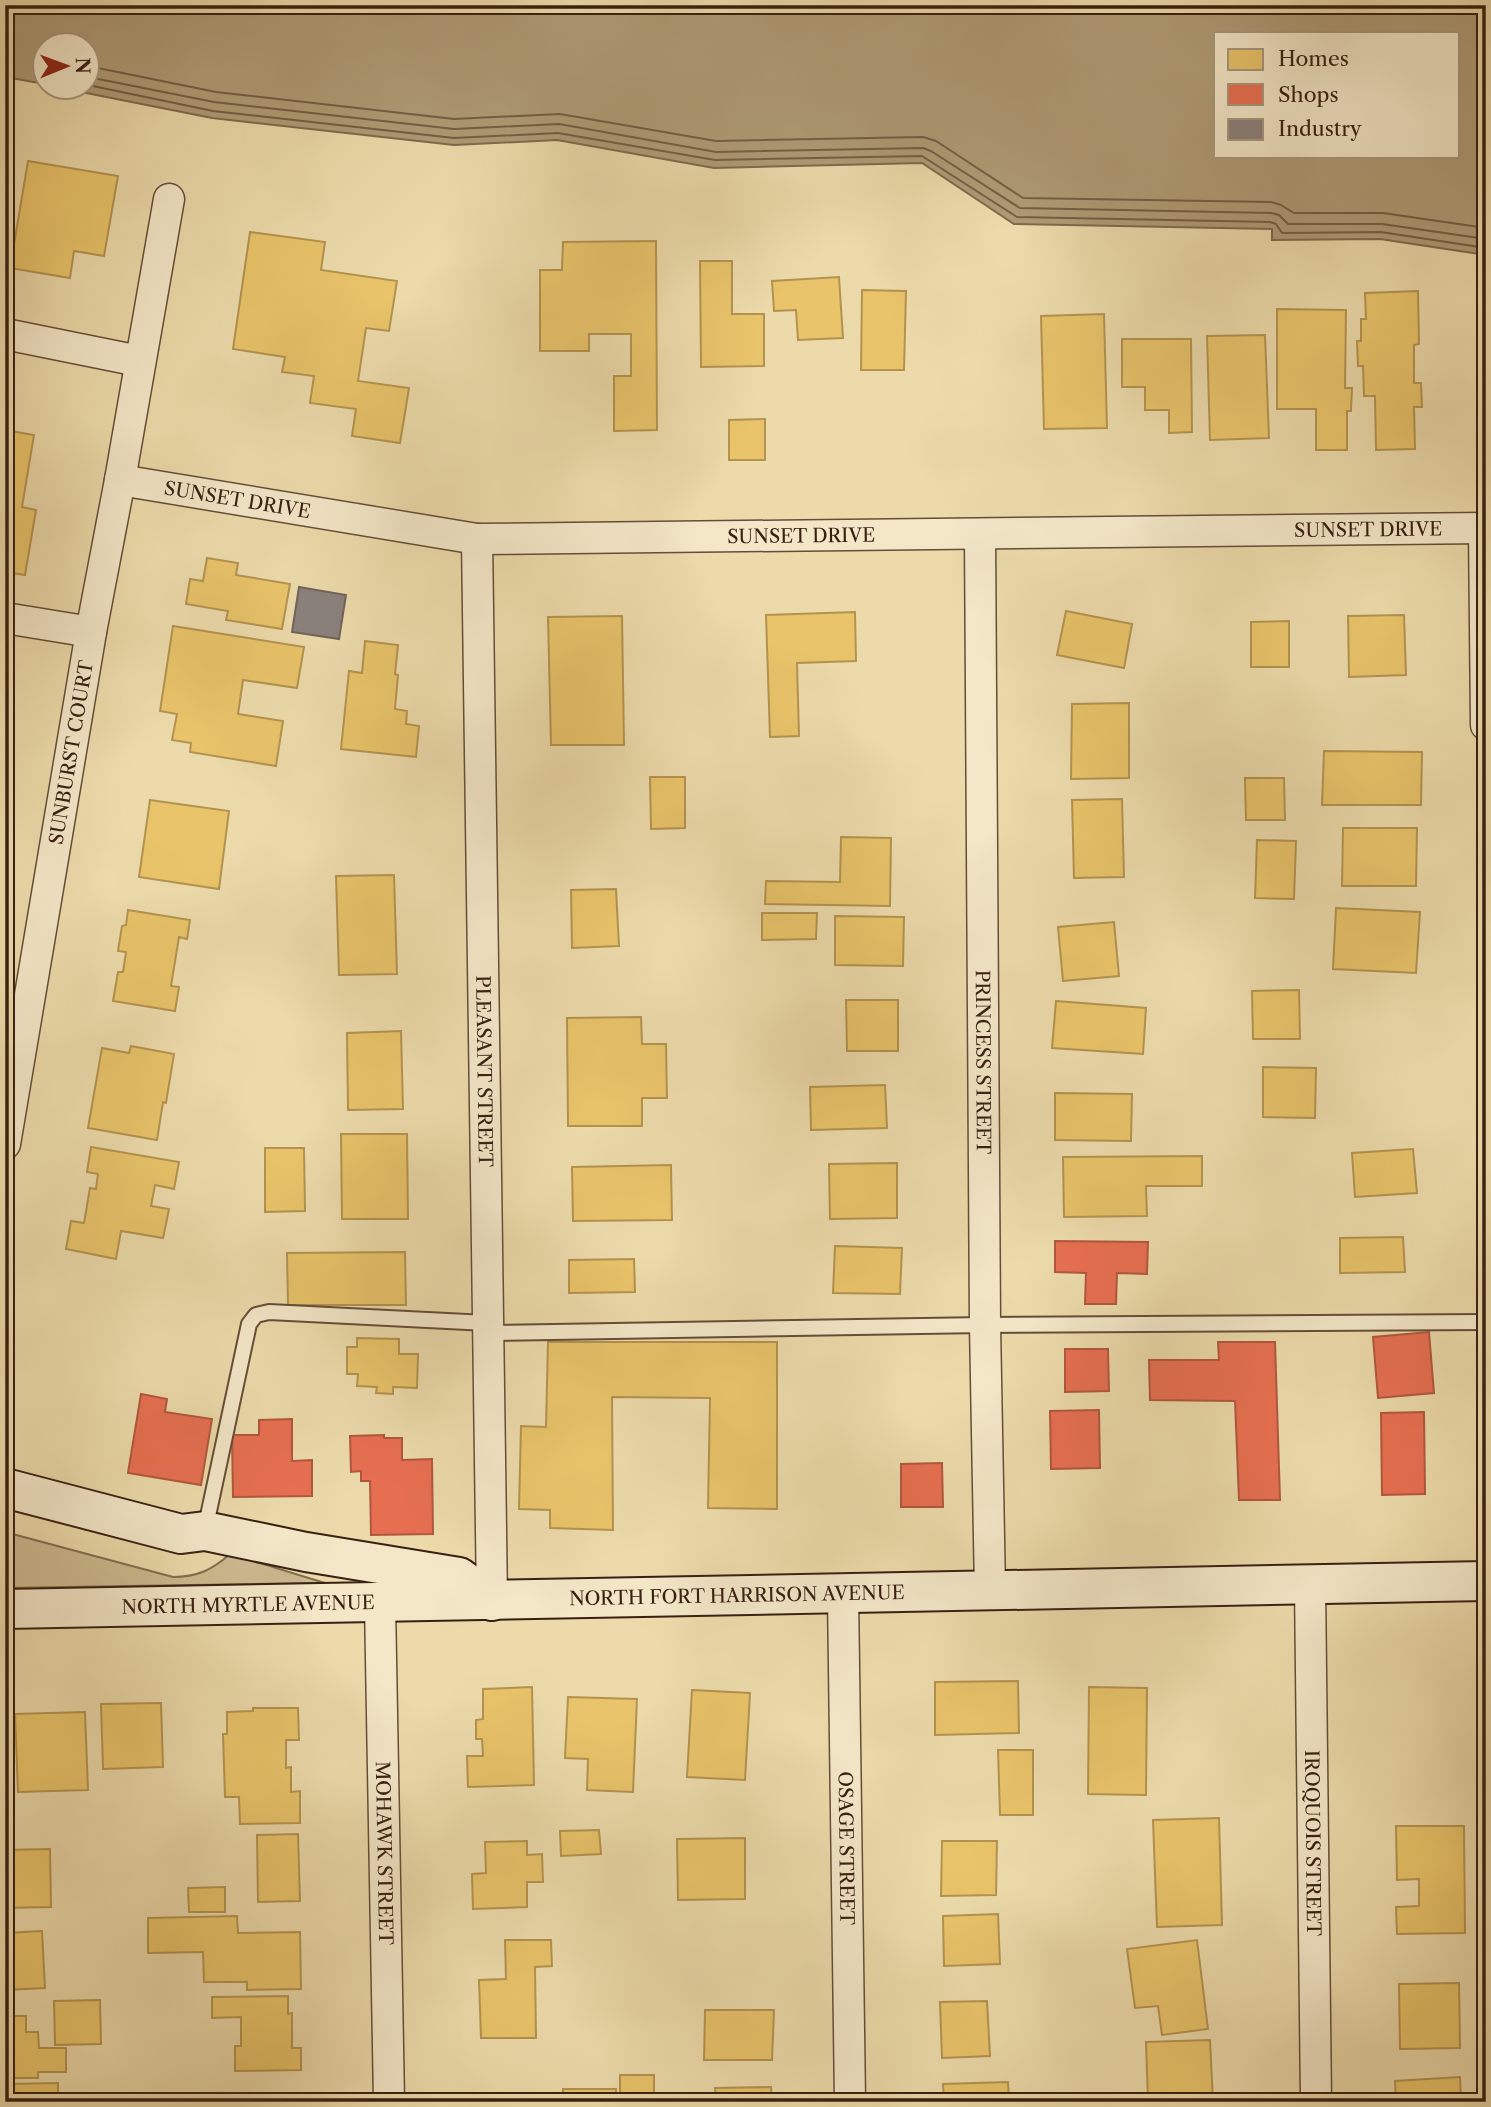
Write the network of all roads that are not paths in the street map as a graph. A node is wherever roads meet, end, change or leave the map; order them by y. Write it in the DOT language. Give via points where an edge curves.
graph roads {
  1 [pos="169,199"];
  2 [pos="5,334"];
  3 [pos="139,361"];
  4 [pos="120,480"];
  5 [pos="1485,528"];
  6 [pos="979,534"];
  7 [pos="477,539"];
  8 [pos="5,618"];
  9 [pos="91,632"];
  10 [pos="1486,725"];
  11 [pos="15,1036"];
  12 [pos="5,1144"];
  13 [pos="1486,1322"];
  14 [pos="985,1325"];
  15 [pos="487,1328"];
  16 [pos="5,1488"];
  17 [pos="205,1531"];
  18 [pos="1486,1581"];
  19 [pos="1310,1584"];
  20 [pos="990,1591"];
  21 [pos="843,1594"];
  22 [pos="492,1601"];
  23 [pos="380,1603"];
  24 [pos="5,1609"];
  25 [pos="389,2102"];
  26 [pos="850,2102"];
  27 [pos="1316,2102"];
  1 -- 3 [label="street, SUNBURST COURT"];
  2 -- 3 [label="street"];
  3 -- 4 [label="street, SUNBURST COURT"];
  4 -- 7 [label="street, SUNSET DRIVE"];
  4 -- 9 [label="street, SUNBURST COURT"];
  5 -- 6 [label="street, SUNSET DRIVE"];
  5 -- 10 [label="street"];
  6 -- 7 [label="street, SUNSET DRIVE"];
  6 -- 14 [label="street, PRINCESS STREET"];
  7 -- 15 [label="street, PLEASANT STREET"];
  8 -- 9 [label="street"];
  9 -- 11 [label="street, SUNBURST COURT"];
  11 -- 12 [label="street, SUNBURST COURT"];
  13 -- 14 [label="lane"];
  14 -- 15 [label="lane"];
  14 -- 20 [label="street, PRINCESS STREET"];
  15 -- 17 [label="lane" via="269,1312 256,1315 249,1324"];
  15 -- 22 [label="street, PLEASANT STREET"];
  16 -- 17 [label="main road" via="181,1534"];
  17 -- 22 [label="main road" via="459,1577"];
  18 -- 19 [label="main road, NORTH FORT HARRISON AVENUE"];
  19 -- 20 [label="main road, NORTH FORT HARRISON AVENUE"];
  19 -- 27 [label="street, IROQUOIS STREET"];
  20 -- 21 [label="main road, NORTH FORT HARRISON AVENUE"];
  21 -- 22 [label="main road, NORTH FORT HARRISON AVENUE"];
  21 -- 26 [label="street, OSAGE STREET"];
  22 -- 23 [label="main road, NORTH MYRTLE AVENUE"];
  23 -- 24 [label="main road, NORTH MYRTLE AVENUE"];
  23 -- 25 [label="street, MOHAWK STREET"];
}
